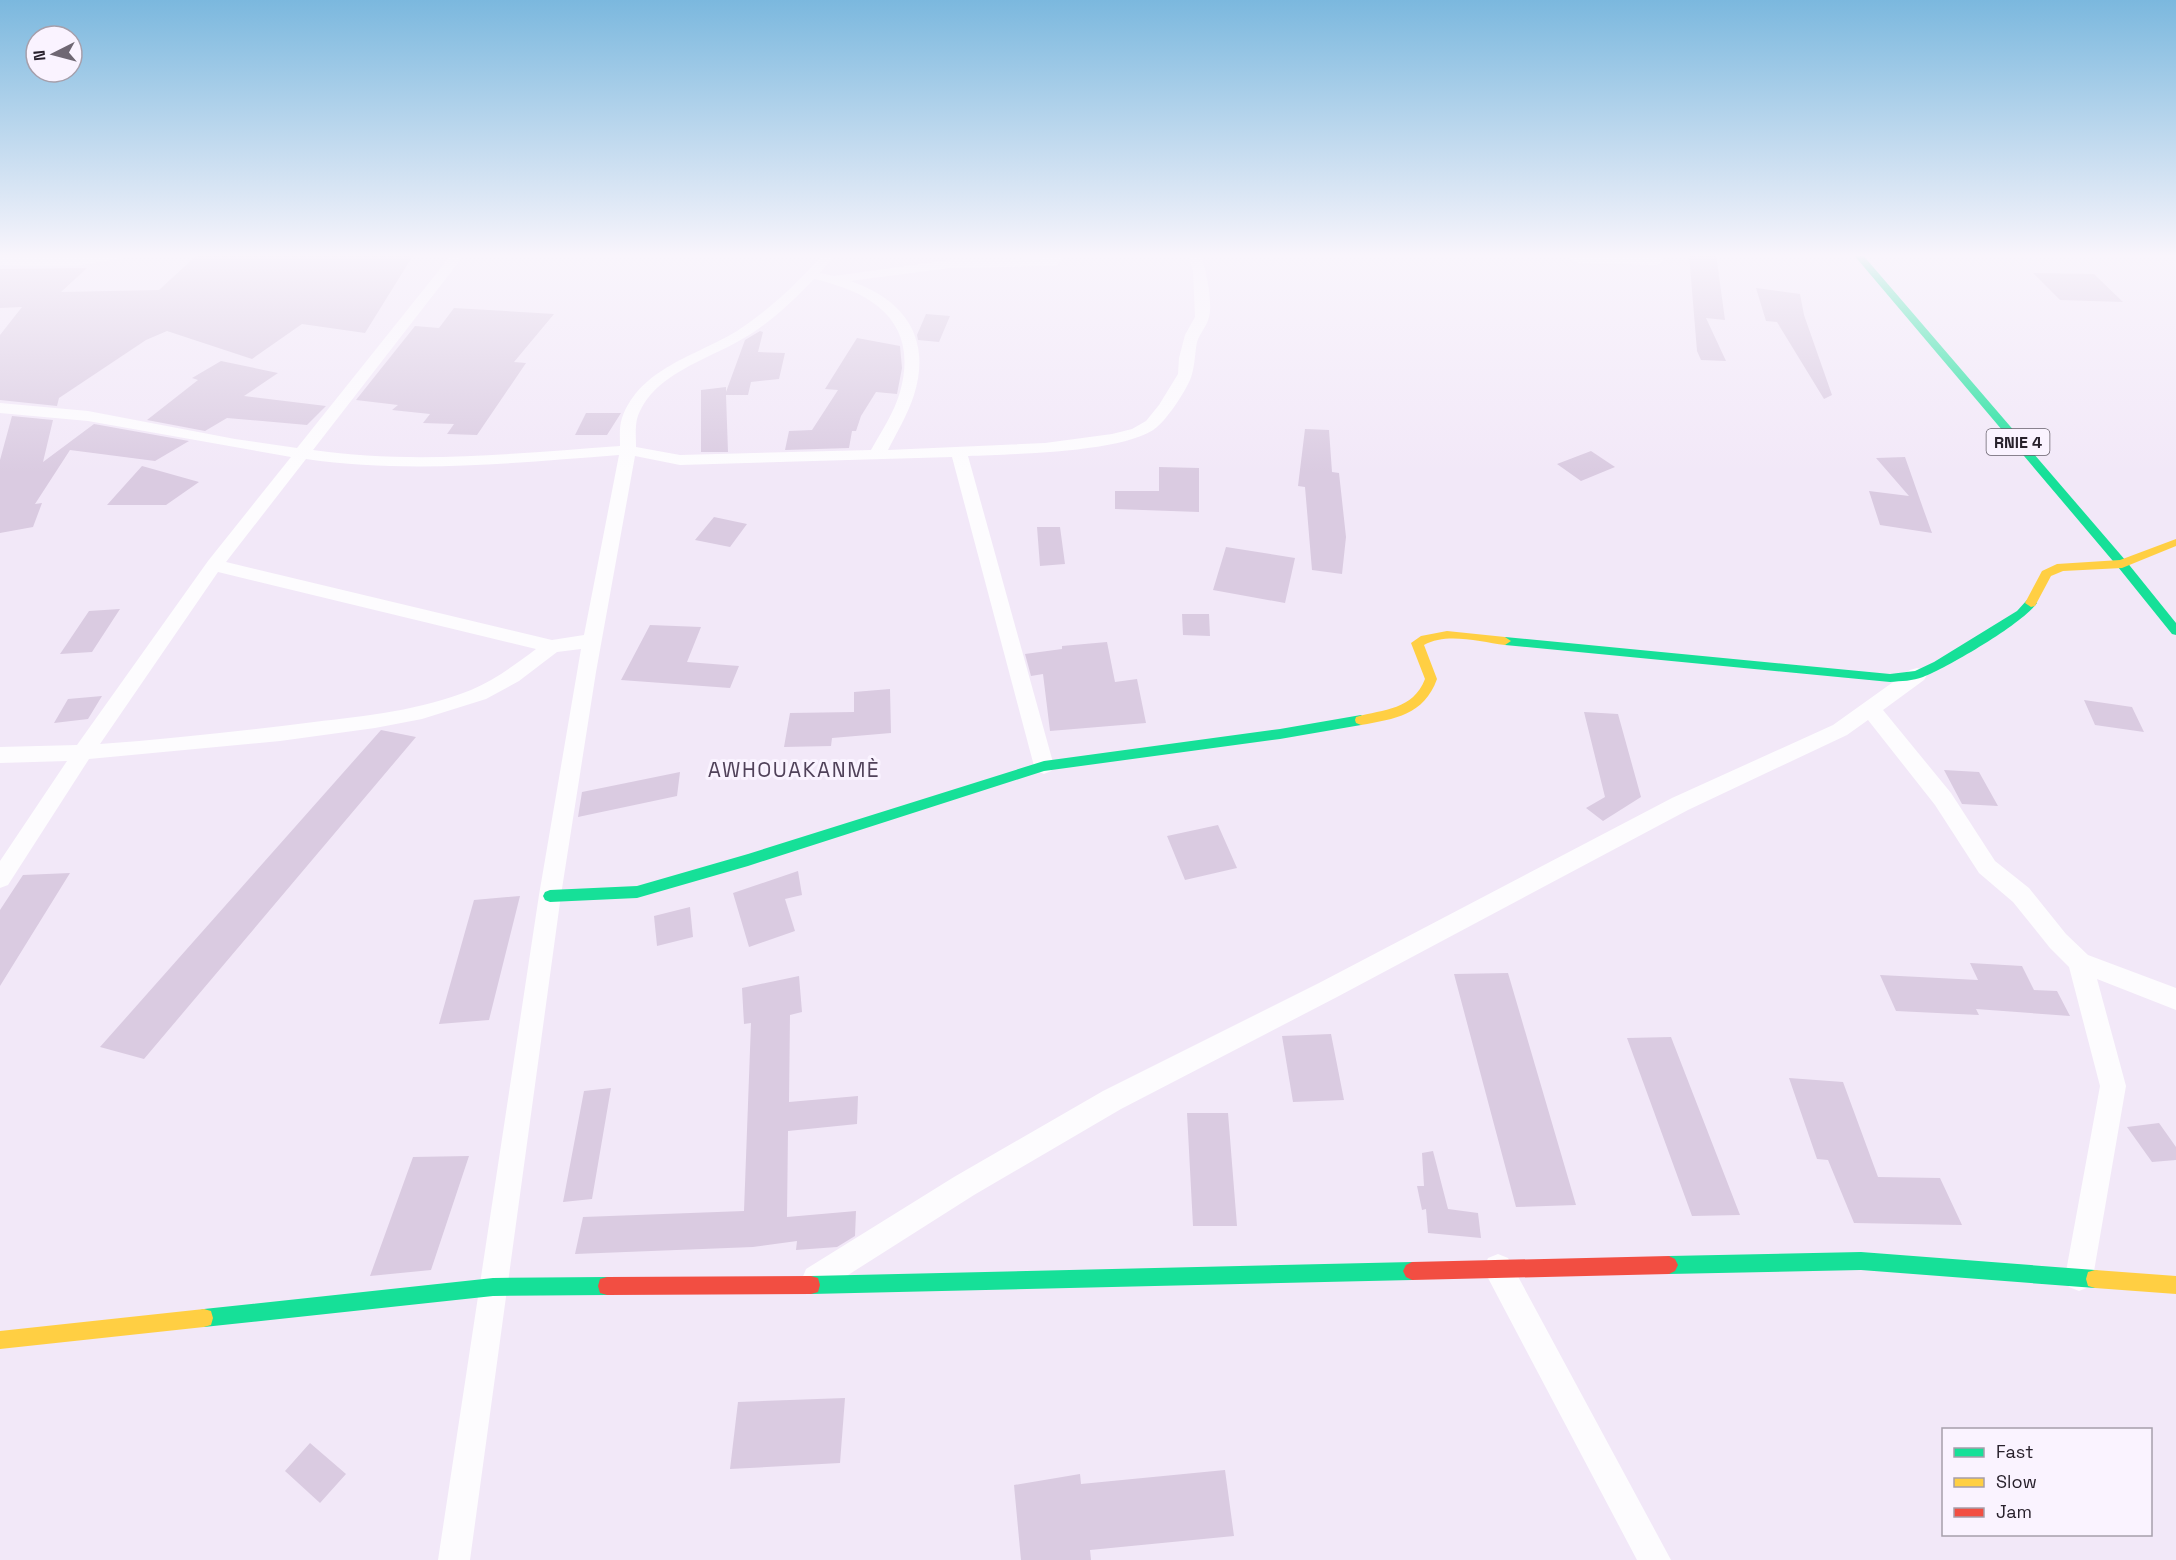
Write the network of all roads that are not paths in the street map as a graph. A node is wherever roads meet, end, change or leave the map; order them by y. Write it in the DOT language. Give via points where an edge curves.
graph roads {
  1 [pos="401,327"];
  2 [pos="750,327"];
  3 [pos="906,327"];
  4 [pos="1197,327"];
  5 [pos="1919,327"];
  6 [pos="0,408"];
  7 [pos="628,450"];
  8 [pos="958,452"];
  9 [pos="300,453"];
  10 [pos="877,455"];
  11 [pos="2176,542"];
  12 [pos="2122,564"];
  13 [pos="214,565"];
  14 [pos="2176,632"];
  15 [pos="591,640"];
  16 [pos="552,646"];
  17 [pos="1917,675"];
  18 [pos="1871,709"];
  19 [pos="82,754"];
  20 [pos="0,755"];
  21 [pos="1044,766"];
  22 [pos="0,879"];
  23 [pos="550,896"];
  24 [pos="2080,962"];
  25 [pos="2176,999"];
  26 [pos="1498,1268"];
  27 [pos="2079,1277"];
  28 [pos="808,1285"];
  29 [pos="2176,1285"];
  30 [pos="493,1287"];
  31 [pos="0,1340"];
  32 [pos="454,1560"];
  33 [pos="1655,1560"];
  1 -- 9 [label="street"];
  2 -- 7 [label="street" via="653,384 629,419"];
  3 -- 10 [label="street" via="912,373 907,394"];
  4 -- 8 [label="street" via="1185,374 1166,407 1152,424 1138,432 1045,448"];
  5 -- 12 [label="main road, RNIE 4"];
  6 -- 9 [label="street" via="88,416"];
  7 -- 9 [label="street" via="438,463 345,460"];
  7 -- 10 [label="street" via="680,460"];
  7 -- 15 [label="street"];
  8 -- 10 [label="street"];
  8 -- 21 [label="street"];
  9 -- 13 [label="street"];
  11 -- 12 [label="main road"];
  12 -- 14 [label="main road, RNIE 4"];
  12 -- 17 [label="main road" via="2061,567 2046,574 2034,600 2021,614"];
  13 -- 16 [label="street"];
  13 -- 19 [label="street"];
  15 -- 16 [label="street"];
  15 -- 23 [label="street"];
  16 -- 19 [label="street" via="512,677 469,699 404,715 203,743"];
  17 -- 18 [label="street"];
  17 -- 21 [label="main road" via="1856,676 1430,636 1418,643 1429,669 1429,688 1409,708 1389,715 1280,735"];
  18 -- 24 [label="street" via="1943,799 1987,867 2021,895"];
  18 -- 28 [label="street" via="1840,730 1680,804 1112,1100 964,1186"];
  19 -- 20 [label="street"];
  19 -- 22 [label="street"];
  21 -- 23 [label="main road" via="637,892"];
  23 -- 30 [label="street"];
  24 -- 25 [label="street"];
  24 -- 27 [label="street" via="2113,1086"];
  26 -- 27 [label="main road" via="1861,1261"];
  26 -- 28 [label="main road"];
  26 -- 33 [label="street"];
  27 -- 29 [label="main road"];
  28 -- 30 [label="main road"];
  30 -- 31 [label="main road"];
  30 -- 32 [label="street"];
}
